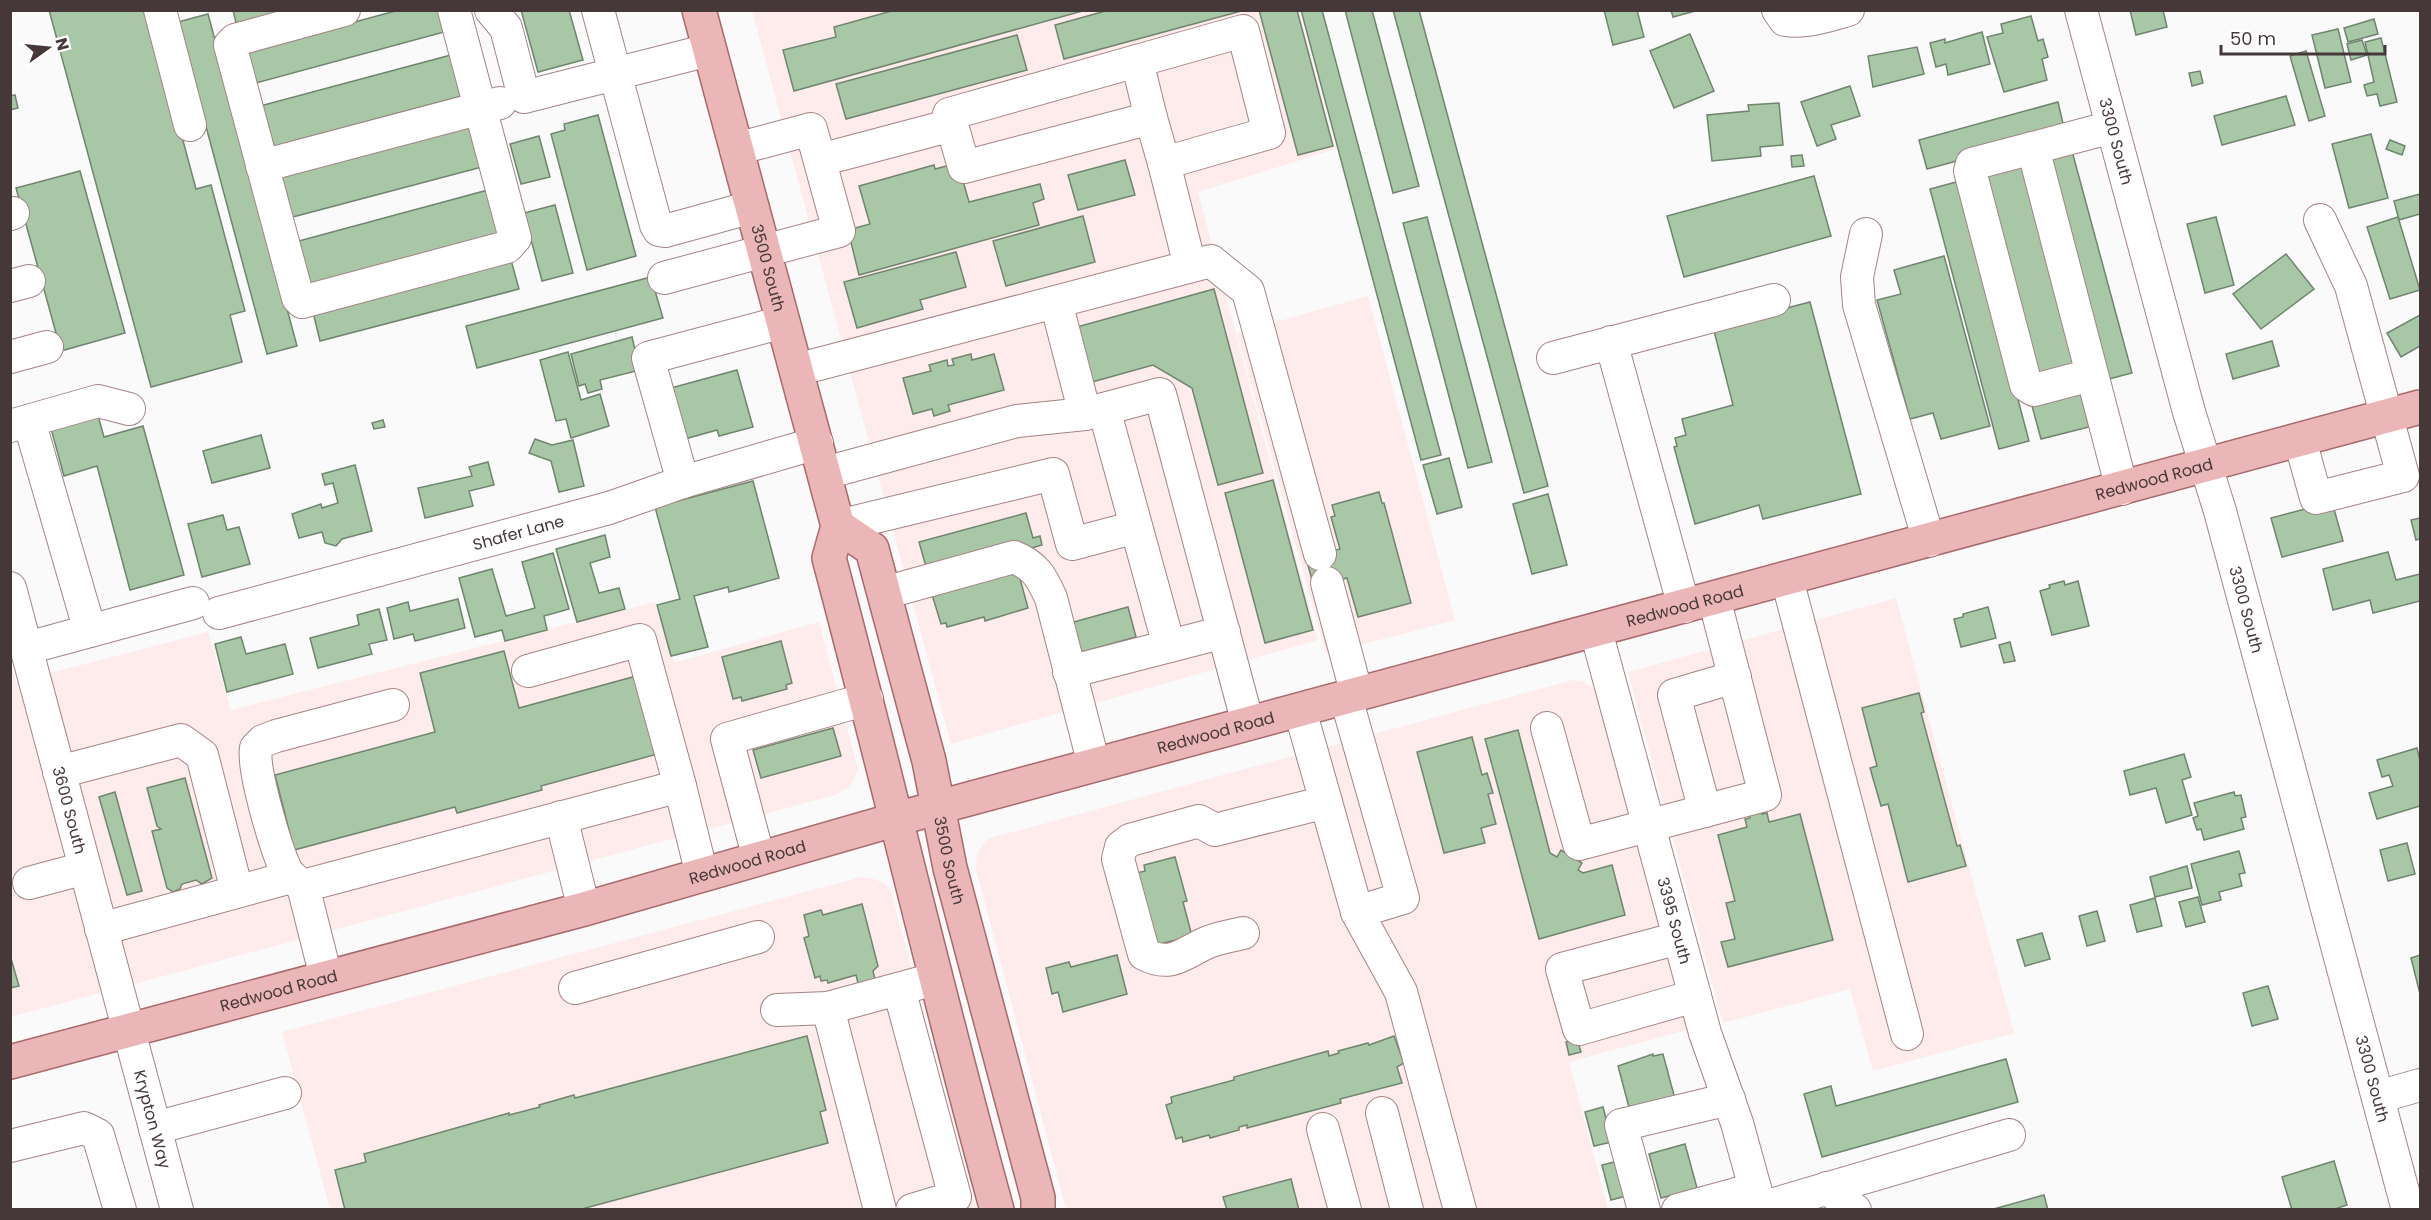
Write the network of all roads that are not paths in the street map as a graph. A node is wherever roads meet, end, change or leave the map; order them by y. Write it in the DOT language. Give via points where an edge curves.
graph roads {
  1 [pos="160,10"];
  2 [pos="344,10"];
  3 [pos="454,10"];
  4 [pos="491,10"];
  5 [pos="598,10"];
  6 [pos="699,10"];
  7 [pos="1848,10"];
  8 [pos="2081,10"];
  9 [pos="1782,15"];
  10 [pos="709,50"];
  11 [pos="1137,61"];
  12 [pos="615,74"];
  13 [pos="524,97"];
  14 [pos="480,108"];
  15 [pos="1151,118"];
  16 [pos="190,125"];
  17 [pos="952,125"];
  18 [pos="2112,127"];
  19 [pos="2033,148"];
  20 [pos="736,149"];
  21 [pos="820,160"];
  22 [pos="1164,163"];
  23 [pos="262,166"];
  24 [pos="752,207"];
  25 [pos="2320,220"];
  26 [pos="1866,234"];
  27 [pos="764,252"];
  28 [pos="1190,266"];
  29 [pos="664,278"];
  30 [pos="1774,300"];
  31 [pos="1056,302"];
  32 [pos="783,322"];
  33 [pos="1611,342"];
  34 [pos="47,347"];
  35 [pos="10,357"];
  36 [pos="1553,358"];
  37 [pos="796,370"];
  38 [pos="2091,375"];
  39 [pos="2421,407"];
  40 [pos="129,409"];
  41 [pos="1095,412"];
  42 [pos="2387,417"];
  43 [pos="20,423"];
  44 [pos="2300,440"];
  45 [pos="821,458"];
  46 [pos="2205,466"];
  47 [pos="682,482"];
  48 [pos="2121,489"];
  49 [pos="838,526"];
  50 [pos="1136,527"];
  51 [pos="1929,541"];
  52 [pos="1788,579"];
  53 [pos="10,588"];
  54 [pos="884,593"];
  55 [pos="1699,603"];
  56 [pos="90,631"];
  57 [pos="1596,631"];
  58 [pos="1224,632"];
  59 [pos="1168,646"];
  60 [pos="27,648"];
  61 [pos="528,671"];
  62 [pos="1069,672"];
  63 [pos="1735,677"];
  64 [pos="24,690"];
  65 [pos="1352,696"];
  66 [pos="867,699"];
  67 [pos="393,705"];
  68 [pos="1300,710"];
  69 [pos="1248,724"];
  70 [pos="1547,728"];
  71 [pos="1094,765"];
  72 [pos="59,772"];
  73 [pos="680,786"];
  74 [pos="1326,802"];
  75 [pos="939,807"];
  76 [pos="1705,811"];
  77 [pos="561,817"];
  78 [pos="896,820"];
  79 [pos="1648,825"];
  80 [pos="759,859"];
  81 [pos="85,868"];
  82 [pos="702,875"];
  83 [pos="297,881"];
  84 [pos="29,883"];
  85 [pos="237,891"];
  86 [pos="584,909"];
  87 [pos="1357,912"];
  88 [pos="101,929"];
  89 [pos="1243,933"];
  90 [pos="758,937"];
  91 [pos="1679,938"];
  92 [pos="326,977"];
  93 [pos="935,979"];
  94 [pos="575,988"];
  95 [pos="899,989"];
  96 [pos="1695,996"];
  97 [pos="828,1008"];
  98 [pos="777,1010"];
  99 [pos="129,1030"];
  100 [pos="1907,1034"];
  101 [pos="10,1062"];
  102 [pos="2421,1085"];
  103 [pos="285,1093"];
  104 [pos="2378,1096"];
  105 [pos="1729,1099"];
  106 [pos="1382,1113"];
  107 [pos="155,1128"];
  108 [pos="1323,1129"];
  109 [pos="2009,1135"];
  110 [pos="10,1146"];
  111 [pos="980,1147"];
  112 [pos="945,1157"];
  113 [pos="1759,1202"];
  114 [pos="1844,1203"];
  115 [pos="120,1209"];
  116 [pos="177,1209"];
  117 [pos="880,1209"];
  118 [pos="912,1209"];
  119 [pos="997,1209"];
  120 [pos="1038,1209"];
  121 [pos="1345,1209"];
  122 [pos="1407,1209"];
  123 [pos="1460,1209"];
  124 [pos="1644,1209"];
  125 [pos="1678,1209"];
  126 [pos="2408,1209"];
  1 -- 16 [label="street"];
  2 -- 23 [label="street" via="235,40 230,45"];
  3 -- 14 [label="street"];
  4 -- 13 [label="street" via="506,27"];
  5 -- 12 [label="street"];
  6 -- 10 [label="main road, 3500 South"];
  7 -- 9 [label="street" via="1811,20"];
  8 -- 18 [label="street, 3300 South"];
  10 -- 12 [label="street"];
  10 -- 20 [label="main road, 3500 South"];
  11 -- 15 [label="street"];
  11 -- 17 [label="street" via="949,114"];
  11 -- 22 [label="street" via="1243,31 1269,133"];
  12 -- 13 [label="street"];
  12 -- 24 [label="street" via="659,230"];
  13 -- 14 [label="street"];
  14 -- 23 [label="street"];
  14 -- 23 [label="street" via="515,238 512,244 308,302 298,298"];
  15 -- 17 [label="street" via="964,167"];
  15 -- 22 [label="street"];
  17 -- 21 [label="street"];
  18 -- 19 [label="street"];
  18 -- 46 [label="street, 3300 South"];
  19 -- 38 [label="street"];
  19 -- 38 [label="street" via="1972,164 1970,171 2026,386 2034,390"];
  20 -- 21 [label="street" via="811,129"];
  20 -- 24 [label="main road, 3500 South"];
  21 -- 27 [label="street" via="839,231"];
  22 -- 28 [label="street"];
  24 -- 27 [label="main road, 3500 South"];
  25 -- 42 [label="street" via="2351,286"];
  26 -- 51 [label="street" via="1857,278 1859,305"];
  27 -- 29 [label="street"];
  27 -- 32 [label="main road, 3500 South"];
  28 -- 31 [label="street"];
  28 -- 65 [label="street" via="1211,261 1248,291 1324,569"];
  30 -- 33 [label="street"];
  31 -- 37 [label="street"];
  31 -- 41 [label="street"];
  32 -- 37 [label="main road, 3500 South"];
  32 -- 47 [label="street" via="648,358"];
  33 -- 36 [label="street"];
  33 -- 55 [label="street"];
  34 -- 35 [label="street"];
  37 -- 45 [label="main road, 3500 South"];
  38 -- 48 [label="street"];
  39 -- 42 [label="main road, Redwood Road"];
  40 -- 43 [label="street" via="99,401"];
  41 -- 45 [label="street, Shafer Lane" via="1017,421"];
  41 -- 50 [label="street"];
  41 -- 58 [label="street, Shafer Lane" via="1160,394"];
  42 -- 44 [label="main road, Redwood Road"];
  42 -- 44 [label="street" via="2403,476 2316,498"];
  43 -- 56 [label="street"];
  44 -- 46 [label="main road, Redwood Road"];
  45 -- 47 [label="street, Shafer Lane"];
  45 -- 49 [label="main road, 3500 South"];
  46 -- 48 [label="main road, Redwood Road"];
  46 -- 104 [label="street, 3300 South"];
  47 -- 56 [label="street, Shafer Lane" via="609,508 206,608"];
  48 -- 51 [label="main road, Redwood Road"];
  49 -- 50 [label="street" via="1053,474 1072,544"];
  49 -- 54 [label="main road, 3500 South" via="872,549"];
  49 -- 66 [label="main road, 3500 South" via="829,558"];
  50 -- 59 [label="street"];
  51 -- 52 [label="main road, Redwood Road"];
  52 -- 55 [label="main road, Redwood Road"];
  52 -- 100 [label="street"];
  53 -- 60 [label="street, 3600 South"];
  54 -- 62 [label="street" via="1014,557 1041,574 1051,598"];
  54 -- 75 [label="main road, 3500 South"];
  55 -- 57 [label="main road, Redwood Road"];
  55 -- 63 [label="street"];
  56 -- 60 [label="street, Shafer Lane"];
  57 -- 65 [label="main road, Redwood Road"];
  57 -- 79 [label="street, 3395 South"];
  58 -- 59 [label="street"];
  58 -- 69 [label="street"];
  59 -- 62 [label="street"];
  60 -- 64 [label="street, 3600 South"];
  61 -- 73 [label="street" via="640,640"];
  62 -- 71 [label="street"];
  63 -- 76 [label="street" via="1674,695"];
  63 -- 76 [label="street" via="1766,795"];
  64 -- 72 [label="street, 3600 South"];
  65 -- 68 [label="main road, Redwood Road"];
  65 -- 87 [label="street" via="1402,898"];
  66 -- 78 [label="main road, 3500 South"];
  66 -- 80 [label="street" via="727,739"];
  67 -- 83 [label="street" via="276,736 256,748 256,766 280,857"];
  68 -- 69 [label="main road, Redwood Road"];
  68 -- 74 [label="street"];
  69 -- 71 [label="main road, Redwood Road"];
  70 -- 79 [label="street" via="1579,844"];
  71 -- 75 [label="main road, Redwood Road"];
  72 -- 81 [label="street, 3600 South"];
  72 -- 85 [label="street" via="181,740 202,755"];
  73 -- 77 [label="street"];
  73 -- 82 [label="street"];
  74 -- 87 [label="street"];
  74 -- 89 [label="street" via="1215,830 1199,821 1130,840 1121,847 1118,859 1144,954 1168,961 1208,942"];
  75 -- 78 [label="main road, Redwood Road"];
  75 -- 120 [label="main road, 3500 South" via="950,868"];
  76 -- 79 [label="street"];
  77 -- 83 [label="street"];
  77 -- 86 [label="street"];
  78 -- 80 [label="main road, Redwood Road"];
  78 -- 93 [label="main road, 3500 South"];
  79 -- 91 [label="street, 3395 South"];
  80 -- 82 [label="main road, Redwood Road"];
  81 -- 84 [label="street"];
  81 -- 88 [label="street, 3600 South"];
  82 -- 86 [label="main road, Redwood Road"];
  83 -- 85 [label="street"];
  83 -- 92 [label="street"];
  85 -- 88 [label="street"];
  86 -- 92 [label="main road, Redwood Road"];
  87 -- 123 [label="street" via="1401,992"];
  88 -- 99 [label="street, 3600 South"];
  90 -- 94 [label="street"];
  91 -- 96 [label="street, 3395 South"];
  91 -- 96 [label="street" via="1562,969 1579,1029"];
  92 -- 99 [label="main road, Redwood Road"];
  93 -- 95 [label="street"];
  93 -- 111 [label="main road, 3500 South"];
  95 -- 97 [label="street"];
  95 -- 112 [label="street"];
  96 -- 105 [label="street, 3395 South" via="1704,1033"];
  97 -- 98 [label="street"];
  97 -- 117 [label="street"];
  99 -- 101 [label="main road, Redwood Road"];
  99 -- 107 [label="street, Krypton Way"];
  102 -- 104 [label="street"];
  103 -- 107 [label="street"];
  104 -- 126 [label="street, 3300 South"];
  105 -- 113 [label="street, 3395 South"];
  105 -- 124 [label="street" via="1621,1125"];
  106 -- 122 [label="street"];
  107 -- 116 [label="street, Krypton Way"];
  108 -- 121 [label="street"];
  109 -- 114 [label="street"];
  110 -- 115 [label="street" via="84,1128 98,1135"];
  111 -- 112 [label="street"];
  111 -- 119 [label="main road, 3500 South"];
  112 -- 118 [label="street" via="955,1197"];
  113 -- 114 [label="street"];
  113 -- 125 [label="street"];
}
